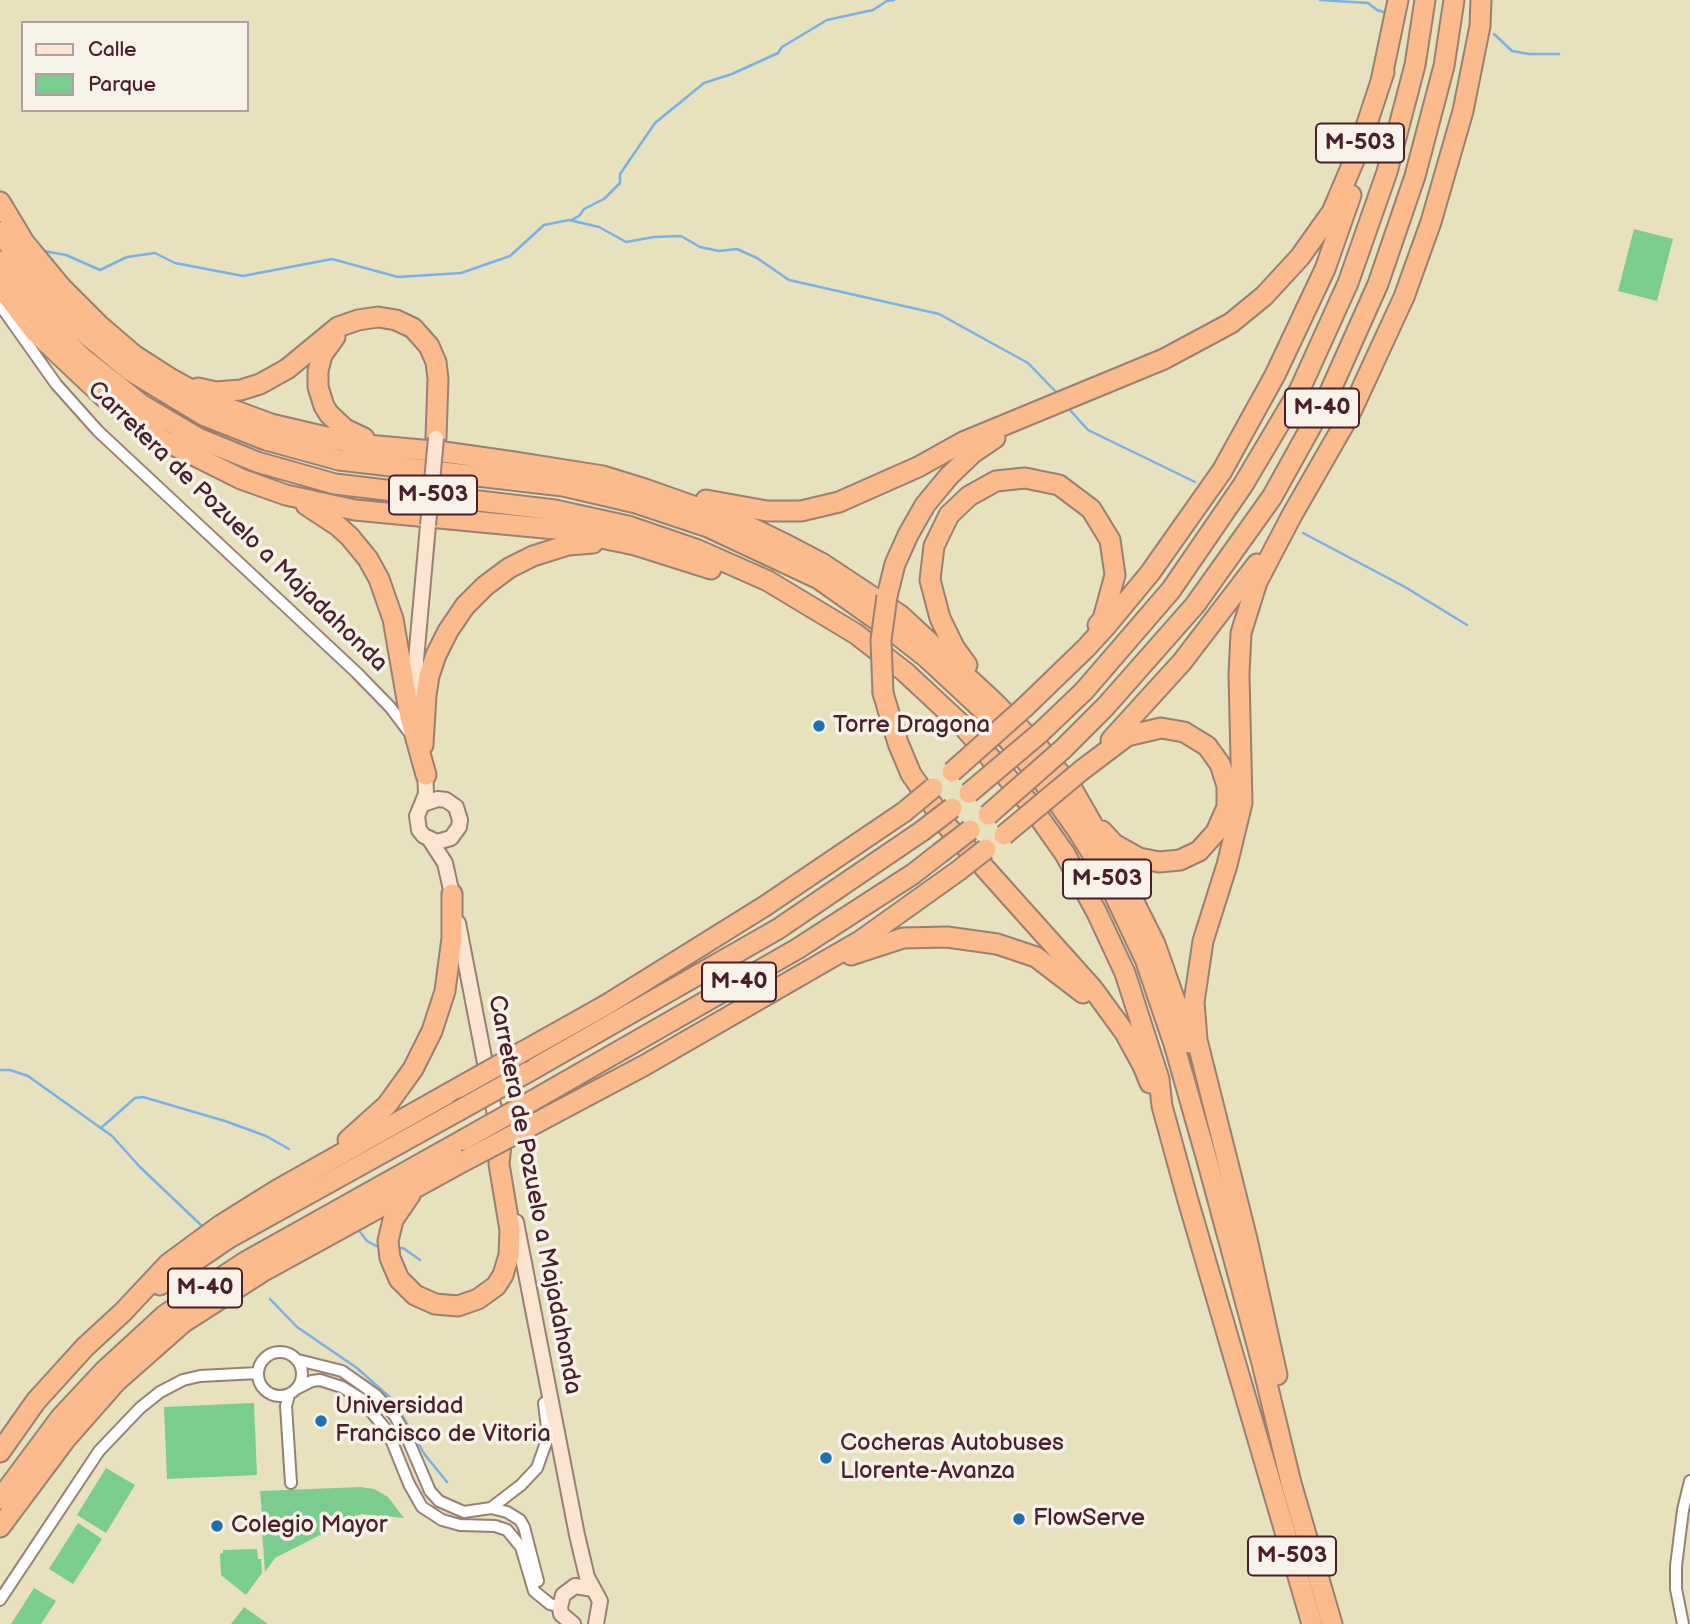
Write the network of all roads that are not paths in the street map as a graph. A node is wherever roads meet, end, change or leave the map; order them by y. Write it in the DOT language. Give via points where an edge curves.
graph roads {
  1 [pos="1398,0"];
  2 [pos="1425,0"];
  3 [pos="1454,0"];
  4 [pos="1484,0"];
  5 [pos="1384,72"];
  6 [pos="0,202"];
  7 [pos="0,232"];
  8 [pos="0,261"];
  9 [pos="0,276"];
  10 [pos="0,286"];
  11 [pos="0,305"];
  12 [pos="358,320"];
  13 [pos="34,331"];
  14 [pos="167,377"];
  15 [pos="179,402"];
  16 [pos="1031,414"];
  17 [pos="436,438"];
  18 [pos="356,444"];
  19 [pos="395,447"];
  20 [pos="603,476"];
  21 [pos="286,495"];
  22 [pos="1292,515"];
  23 [pos="635,545"];
  24 [pos="1061,671"];
  25 [pos="905,672"];
  26 [pos="994,702"];
  27 [pos="421,747"];
  28 [pos="1082,770"];
  29 [pos="426,775"];
  30 [pos="446,800"];
  31 [pos="423,804"];
  32 [pos="1087,814"];
  33 [pos="451,838"];
  34 [pos="430,840"];
  35 [pos="445,863"];
  36 [pos="452,894"];
  37 [pos="813,968"];
  38 [pos="1125,1033"];
  39 [pos="1162,1106"];
  40 [pos="1218,1130"];
  41 [pos="501,1144"];
  42 [pos="319,1165"];
  43 [pos="419,1186"];
  44 [pos="123,1311"];
  45 [pos="298,1360"];
  46 [pos="545,1369"];
  47 [pos="258,1373"];
  48 [pos="293,1391"];
  49 [pos="276,1396"];
  50 [pos="0,1452"];
  51 [pos="1690,1482"];
  52 [pos="0,1499"];
  53 [pos="491,1508"];
  54 [pos="0,1527"];
  55 [pos="577,1535"];
  56 [pos="1320,1578"];
  57 [pos="571,1588"];
  58 [pos="593,1589"];
  59 [pos="541,1590"];
  60 [pos="0,1600"];
  61 [pos="1685,1610"];
  62 [pos="565,1619"];
  63 [pos="593,1621"];
  64 [pos="1312,1624"];
  65 [pos="1332,1624"];
  66 [pos="1683,1624"];
  1 -- 5 [label="highway"];
  2 -- 44 [label="highway, M-40, bridge" via="1415,65 1387,172 1348,282 1300,389 1243,485 1171,590 1084,691 952,808 778,929 229,1238"];
  3 -- 52 [label="highway, M-40, bridge" via="1444,66 1415,176 1378,284 1328,396 1272,497 1195,605 1106,706 988,815 913,874 797,948 245,1262 166,1314 61,1417"];
  4 -- 22 [label="highway" via="1464,111 1404,297 1350,414"];
  5 -- 16 [label="highway, M-503" via="1332,212 1264,296 1198,342"];
  5 -- 24 [label="highway" via="1361,167 1325,270 1275,375 1222,471 1150,573 1086,649"];
  6 -- 14 [label="highway, M-503" via="24,242 62,288 134,355"];
  7 -- 15 [label="highway, M-503" via="76,326 129,370"];
  8 -- 25 [label="highway, M-503" via="84,359 142,405 225,450 335,484 543,508 628,526 732,564 802,600"];
  9 -- 13 [label="highway"];
  10 -- 13 [label="highway, M-503"];
  11 -- 27 [label="street, Carretera de Pozuelo a Majadahonda" via="56,384 98,431 366,681"];
  12 -- 14 [label="highway, M-503" via="338,327 287,369 241,390 216,393"];
  12 -- 17 [label="highway" via="396,320 413,328 429,346 438,379"];
  12 -- 19 [label="highway, M-503" via="322,355 318,387 329,414 345,429"];
  13 -- 21 [label="highway, M-503" via="132,419 205,462"];
  14 -- 18 [label="highway, M-503" via="217,404 271,424"];
  15 -- 18 [label="highway" via="259,429"];
  15 -- 56 [label="highway, M-503" via="233,429 299,450 377,465 563,486 636,503 708,527 819,579 927,658 984,711 1078,831 1145,959 1209,1167"];
  16 -- 20 [label="highway, M-503" via="963,442 873,489 802,511 718,503"];
  16 -- 38 [label="highway, M-503, bridge" via="973,453 925,506 908,535 887,596 881,640 883,693 911,774 948,827 1093,989"];
  17 -- 27 [label="street, Carretera de Pozuelo a Majadahonda, bridge" via="416,674"];
  18 -- 19 [label="highway, M-503"];
  19 -- 20 [label="highway, M-503"];
  20 -- 26 [label="highway, M-503" via="744,524 823,564 900,615"];
  21 -- 23 [label="highway, M-503" via="355,510 555,529"];
  21 -- 27 [label="highway" via="338,526 373,568 393,619 406,699"];
  22 -- 28 [label="highway" via="1182,662"];
  22 -- 40 [label="highway" via="1257,582 1241,633 1242,803 1203,941 1194,1002 1196,1040"];
  23 -- 25 [label="highway, M-503" via="764,591"];
  23 -- 27 [label="highway, M-503" via="588,543 548,551 509,568 485,586 465,606 436,655"];
  24 -- 26 [label="highway" via="1103,619 1115,576 1110,540 1091,509 1059,485 1025,478 996,481 969,496 949,515 934,546 930,580 954,648"];
  24 -- 42 [label="highway, bridge" via="933,789 754,913 606,1005"];
  25 -- 39 [label="highway, M-503" via="989,754 1065,854 1125,973 1159,1079"];
  26 -- 32 [label="highway, M-503" via="1040,749"];
  27 -- 29 [label="highway"];
  27 -- 30 [label="street, Carretera de Pozuelo a Majadahonda"];
  28 -- 32 [label="highway" via="1127,736 1161,728 1184,732 1207,747 1220,764 1227,786 1227,807 1216,832 1199,851 1180,860 1139,858 1114,844"];
  28 -- 37 [label="highway, bridge" via="958,871 860,941"];
  29 -- 31 [label="street"];
  30 -- 31 [label="street"];
  30 -- 33 [label="street" via="456,807 460,820"];
  31 -- 34 [label="street" via="417,823"];
  32 -- 40 [label="highway, M-503" via="1155,944"];
  33 -- 34 [label="street"];
  33 -- 35 [label="street, Carretera de Pozuelo a Majadahonda"];
  34 -- 35 [label="street, Carretera de Pozuelo a Majadahonda"];
  35 -- 36 [label="street, Carretera de Pozuelo a Majadahonda"];
  36 -- 41 [label="street, Carretera de Pozuelo a Majadahonda"];
  36 -- 42 [label="highway" via="445,991 418,1060 387,1104"];
  37 -- 38 [label="highway" via="903,938 947,937 997,944 1036,957 1072,982"];
  37 -- 43 [label="highway, bridge" via="645,1065"];
  38 -- 39 [label="highway, M-503"];
  39 -- 64 [label="highway, M-503"];
  40 -- 56 [label="highway" via="1270,1340 1318,1551"];
  41 -- 43 [label="highway" via="509,1255 496,1286 478,1299 458,1306 435,1304 415,1295 399,1279 390,1258 390,1230 398,1211"];
  41 -- 46 [label="street, Carretera de Pozuelo a Majadahonda"];
  42 -- 44 [label="highway" via="168,1264"];
  43 -- 54 [label="highway" via="262,1272 184,1322 116,1382 65,1440"];
  44 -- 50 [label="highway, M-40" via="36,1401"];
  45 -- 47 [label="street" via="284,1352 273,1353 261,1363"];
  45 -- 48 [label="street" via="302,1379"];
  45 -- 53 [label="street" via="342,1371 376,1395 400,1423 430,1491 439,1501 464,1512"];
  46 -- 53 [label="street" via="543,1392 549,1428 542,1457 529,1478"];
  46 -- 55 [label="street, Carretera de Pozuelo a Majadahonda"];
  47 -- 49 [label="street" via="261,1385"];
  47 -- 60 [label="street" via="183,1380 140,1408 99,1451"];
  48 -- 49 [label="street"];
  48 -- 49 [label="street" via="286,1406 287,1483 281,1407"];
  48 -- 62 [label="street" via="320,1380 360,1398 388,1432 422,1507 460,1525 507,1530 521,1546 534,1591"];
  51 -- 61 [label="street" via="1676,1566 1676,1589"];
  53 -- 59 [label="street" via="513,1515 524,1527"];
  55 -- 57 [label="street, Carretera de Pozuelo a Majadahonda"];
  55 -- 58 [label="street, Carretera de Pozuelo a Majadahonda"];
  56 -- 65 [label="highway, M-503"];
  57 -- 58 [label="street"];
  57 -- 62 [label="street" via="564,1595"];
  58 -- 63 [label="street, Carretera de Pozuelo a Majadahonda" via="600,1601"];
  61 -- 66 [label="street"];
}
